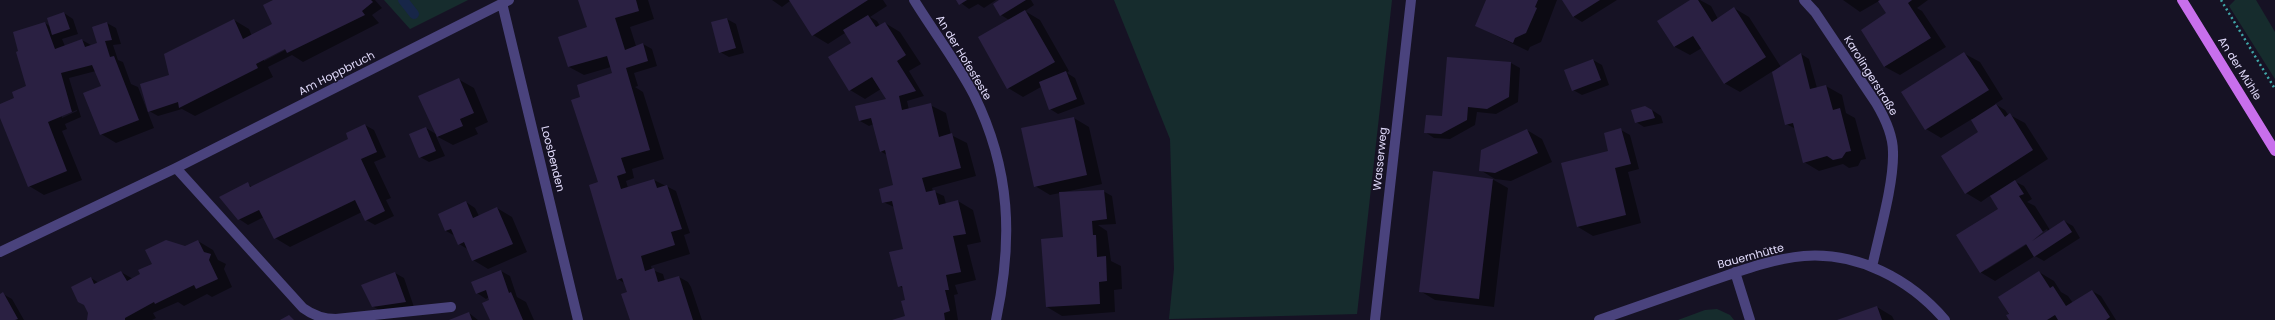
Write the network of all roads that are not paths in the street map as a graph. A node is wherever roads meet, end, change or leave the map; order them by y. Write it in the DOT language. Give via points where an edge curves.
graph roads {
  1 [pos="914,0"];
  2 [pos="1411,0"];
  3 [pos="1804,0"];
  4 [pos="2182,0"];
  5 [pos="505,2"];
  6 [pos="2275,151"];
  7 [pos="176,168"];
  8 [pos="0,252"];
  9 [pos="1872,267"];
  10 [pos="1735,272"];
  11 [pos="450,307"];
  12 [pos="578,320"];
  13 [pos="996,320"];
  14 [pos="1375,320"];
  15 [pos="1599,320"];
  16 [pos="1750,320"];
  17 [pos="1945,320"];
  1 -- 13 [label="street, An der Hofesfeste" via="973,94 997,153 1007,217 1005,267"];
  2 -- 14 [label="street, Wasserweg"];
  3 -- 9 [label="street, Karolingerstraße" via="1815,12 1876,104 1890,134 1892,168"];
  4 -- 6 [label="main road, An der Mühle"];
  5 -- 7 [label="street, Am Hoppbruch"];
  5 -- 12 [label="street, Loosbenden"];
  7 -- 8 [label="street, Am Hoppbruch"];
  7 -- 11 [label="street" via="303,308 318,317 336,319"];
  9 -- 10 [label="street, Bauernhütte" via="1839,257 1803,256"];
  9 -- 17 [label="street, Bauernhütte" via="1910,287"];
  10 -- 15 [label="street, Bauernhütte"];
  10 -- 16 [label="street"];
}
